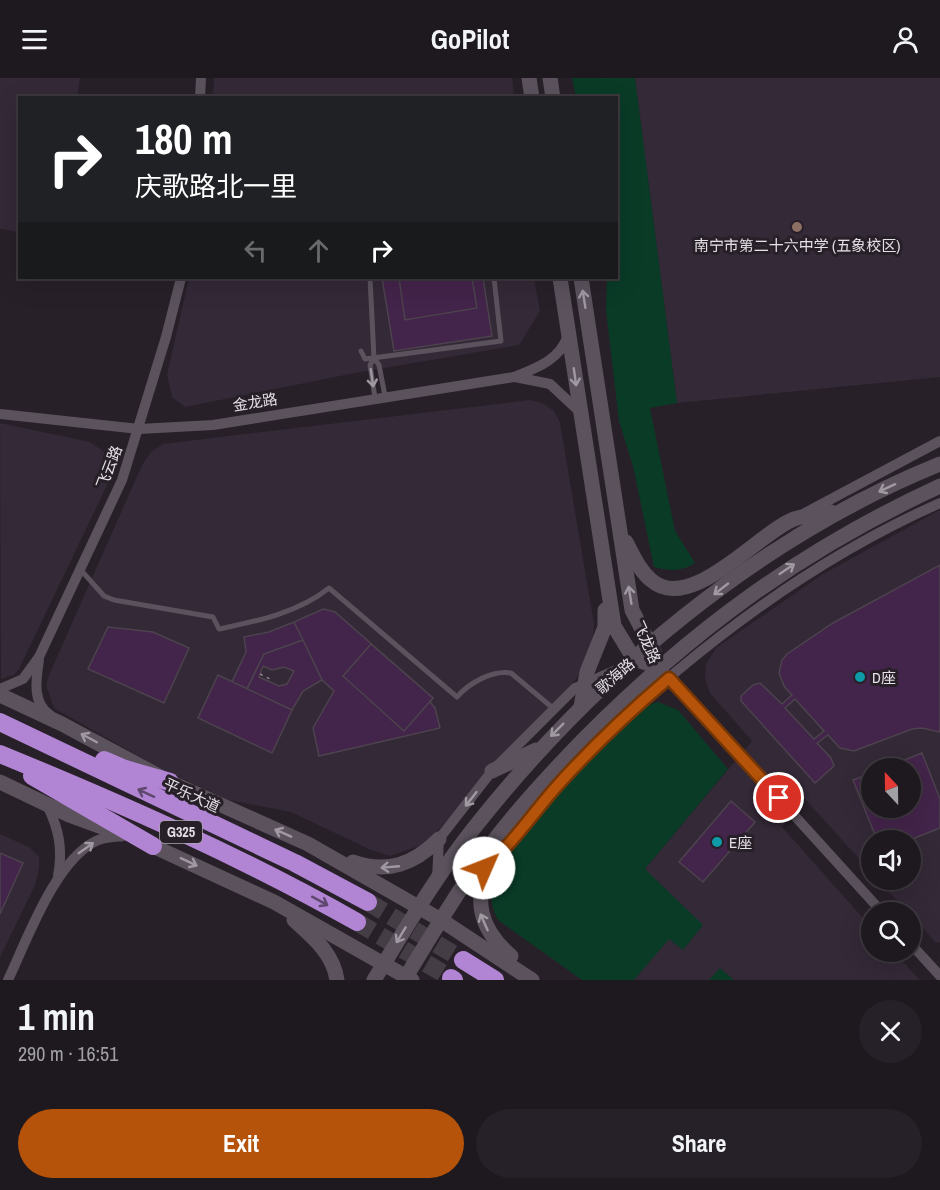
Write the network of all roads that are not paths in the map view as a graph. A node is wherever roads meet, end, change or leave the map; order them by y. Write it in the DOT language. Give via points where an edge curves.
graph roads {
  1 [pos="201,78"];
  2 [pos="529,78"];
  3 [pos="550,78"];
  4 [pos="200,96"];
  5 [pos="532,96"];
  6 [pos="553,96"];
  7 [pos="181,279"];
  8 [pos="370,279"];
  9 [pos="494,279"];
  10 [pos="560,279"];
  11 [pos="581,279"];
  12 [pos="568,332"];
  13 [pos="361,351"];
  14 [pos="374,358"];
  15 [pos="514,377"];
  16 [pos="380,397"];
  17 [pos="580,412"];
  18 [pos="0,414"];
  19 [pos="139,429"];
  20 [pos="940,441"];
  21 [pos="940,464"];
  22 [pos="940,486"];
  23 [pos="940,503"];
  24 [pos="845,509"];
  25 [pos="794,520"];
  26 [pos="620,530"];
  27 [pos="80,569"];
  28 [pos="606,574"];
  29 [pos="651,645"];
  30 [pos="39,657"];
  31 [pos="629,663"];
  32 [pos="665,673"];
  33 [pos="585,684"];
  34 [pos="0,689"];
  35 [pos="0,695"];
  36 [pos="581,707"];
  37 [pos="554,709"];
  38 [pos="0,722"];
  39 [pos="62,724"];
  40 [pos="30,737"];
  41 [pos="541,747"];
  42 [pos="0,755"];
  43 [pos="492,771"];
  44 [pos="0,782"];
  45 [pos="170,782"];
  46 [pos="47,805"];
  47 [pos="126,836"];
  48 [pos="439,839"];
  49 [pos="153,846"];
  50 [pos="488,848"];
  51 [pos="318,850"];
  52 [pos="484,868"];
  53 [pos="58,879"];
  54 [pos="437,879"];
  55 [pos="465,884"];
  56 [pos="274,902"];
  57 [pos="873,902"];
  58 [pos="368,903"];
  59 [pos="418,906"];
  60 [pos="441,920"];
  61 [pos="357,922"];
  62 [pos="921,955"];
  63 [pos="463,960"];
  64 [pos="384,964"];
  65 [pos="940,976"];
  66 [pos="407,979"];
  67 [pos="8,980"];
  68 [pos="337,980"];
  69 [pos="374,980"];
  70 [pos="495,980"];
  71 [pos="532,980"];
  72 [pos="538,980"];
  1 -- 4 [label="street"];
  2 -- 5 [label="main road"];
  3 -- 6 [label="main road"];
  7 -- 19 [label="street, 飞云路"];
  8 -- 14 [label="lane"];
  9 -- 14 [label="lane" via="501,341"];
  10 -- 12 [label="main road, 飞龙路"];
  26 -- 11 [label="main road, 飞龙路, one-way"];
  12 -- 15 [label="street, 金龙路" via="564,346 553,358"];
  12 -- 17 [label="main road, 飞龙路, one-way"];
  13 -- 14 [label="lane" via="365,359"];
  14 -- 16 [label="lane" via="379,366"];
  14 -- 16 [label="lane, one-way" via="370,365"];
  15 -- 16 [label="street, 金龙路"];
  15 -- 17 [label="street, 金龙路" via="550,384"];
  16 -- 19 [label="street, 金龙路" via="213,425"];
  17 -- 28 [label="main road, 飞龙路"];
  18 -- 19 [label="street, 金龙路"];
  19 -- 27 [label="street, 飞云路" via="122,480"];
  20 -- 25 [label="street"];
  21 -- 24 [label="main road, 歌海路, one-way"];
  32 -- 22 [label="main road, 歌海路, one-way" via="740,602 814,551"];
  23 -- 32 [label="street" via="890,525 804,576"];
  24 -- 25 [label="main road"];
  24 -- 29 [label="main road, 歌海路, one-way" via="725,585"];
  25 -- 26 [label="main road" via="705,579 682,588 664,588 642,572"];
  29 -- 26 [label="main road, 飞龙路, one-way" via="632,610"];
  27 -- 30 [label="street, 飞云路"];
  27 -- 37 [label="lane" via="104,596 213,617 219,630 298,607 329,588 457,697 466,686 503,672 511,673"];
  28 -- 31 [label="main road, 飞龙路" via="614,626"];
  28 -- 33 [label="main road" via="605,627"];
  29 -- 31 [label="main road, 歌海路"];
  29 -- 32 [label="main road, 飞龙路"];
  30 -- 34 [label="street, 飞云路" via="23,679"];
  30 -- 39 [label="street, 飞云路" via="35,685 39,702"];
  31 -- 32 [label="main road, 飞龙路"];
  31 -- 33 [label="street"];
  31 -- 36 [label="main road, 歌海路"];
  32 -- 50 [label="main road, 歌海路" via="628,695 560,764"];
  32 -- 52 [label="street"];
  32 -- 57 [label="street"];
  33 -- 36 [label="main road"];
  33 -- 37 [label="street" via="575,688"];
  35 -- 39 [label="main road"];
  36 -- 41 [label="main road, 歌海路, one-way"];
  37 -- 43 [label="street"];
  38 -- 40 [label="highway, 平乐大道"];
  45 -- 39 [label="main road, one-way"];
  40 -- 45 [label="highway" via="78,749"];
  58 -- 40 [label="highway, 平乐大道, one-way" via="295,862"];
  41 -- 43 [label="main road"];
  41 -- 54 [label="main road, 歌海路"];
  42 -- 49 [label="highway"];
  42 -- 61 [label="highway, G325, one-way" via="117,802 255,867"];
  43 -- 48 [label="street, one-way"];
  44 -- 46 [label="main road"];
  51 -- 45 [label="main road, one-way"];
  46 -- 47 [label="main road"];
  46 -- 53 [label="street" via="61,848"];
  47 -- 49 [label="main road"];
  53 -- 47 [label="street, one-way" via="79,852 93,842"];
  48 -- 51 [label="main road, one-way" via="416,859 389,867 370,868"];
  48 -- 54 [label="street"];
  49 -- 56 [label="main road, one-way"];
  50 -- 52 [label="main road"];
  50 -- 55 [label="main road, 歌海路"];
  51 -- 59 [label="main road"];
  52 -- 55 [label="street"];
  72 -- 52 [label="main road, one-way" via="498,945 487,930 480,913"];
  53 -- 67 [label="street"];
  54 -- 59 [label="main road, 歌海路"];
  55 -- 60 [label="main road, 歌海路"];
  56 -- 64 [label="main road"];
  56 -- 68 [label="main road" via="322,945"];
  59 -- 60 [label="main road"];
  59 -- 64 [label="main road, 歌海路, one-way"];
  60 -- 66 [label="main road, 歌海路"];
  60 -- 71 [label="main road"];
  62 -- 65 [label="street"];
  63 -- 70 [label="highway"];
  64 -- 66 [label="main road"];
  64 -- 69 [label="main road, 歌海路"];
}
